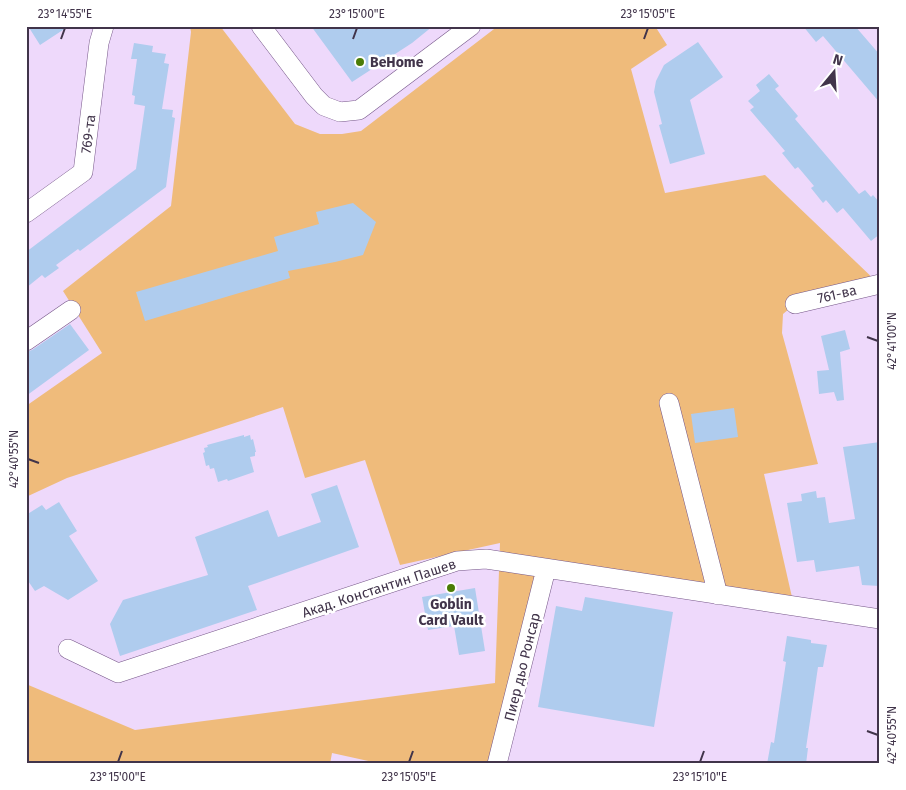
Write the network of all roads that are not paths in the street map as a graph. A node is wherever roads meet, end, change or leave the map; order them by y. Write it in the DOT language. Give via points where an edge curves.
graph roads {
  1 [pos="104,26"];
  2 [pos="261,26"];
  3 [pos="471,26"];
  4 [pos="26,213"];
  5 [pos="880,284"];
  6 [pos="795,304"];
  7 [pos="71,310"];
  8 [pos="26,341"];
  9 [pos="669,403"];
  10 [pos="546,569"];
  11 [pos="718,595"];
  12 [pos="880,619"];
  13 [pos="68,649"];
  14 [pos="497,764"];
  1 -- 4 [label="street, 769-та" via="99,43 84,172"];
  2 -- 3 [label="street" via="314,96 324,106 340,112 359,110"];
  5 -- 6 [label="street, 761-ва"];
  7 -- 8 [label="street"];
  9 -- 11 [label="street"];
  10 -- 11 [label="street, Акад. Константин Пашев"];
  10 -- 13 [label="street, Акад. Константин Пашев" via="486,559 457,560 118,672"];
  10 -- 14 [label="street, Пиер дьо Ронсар"];
  11 -- 12 [label="street, Акад. Константин Пашев"];
}
